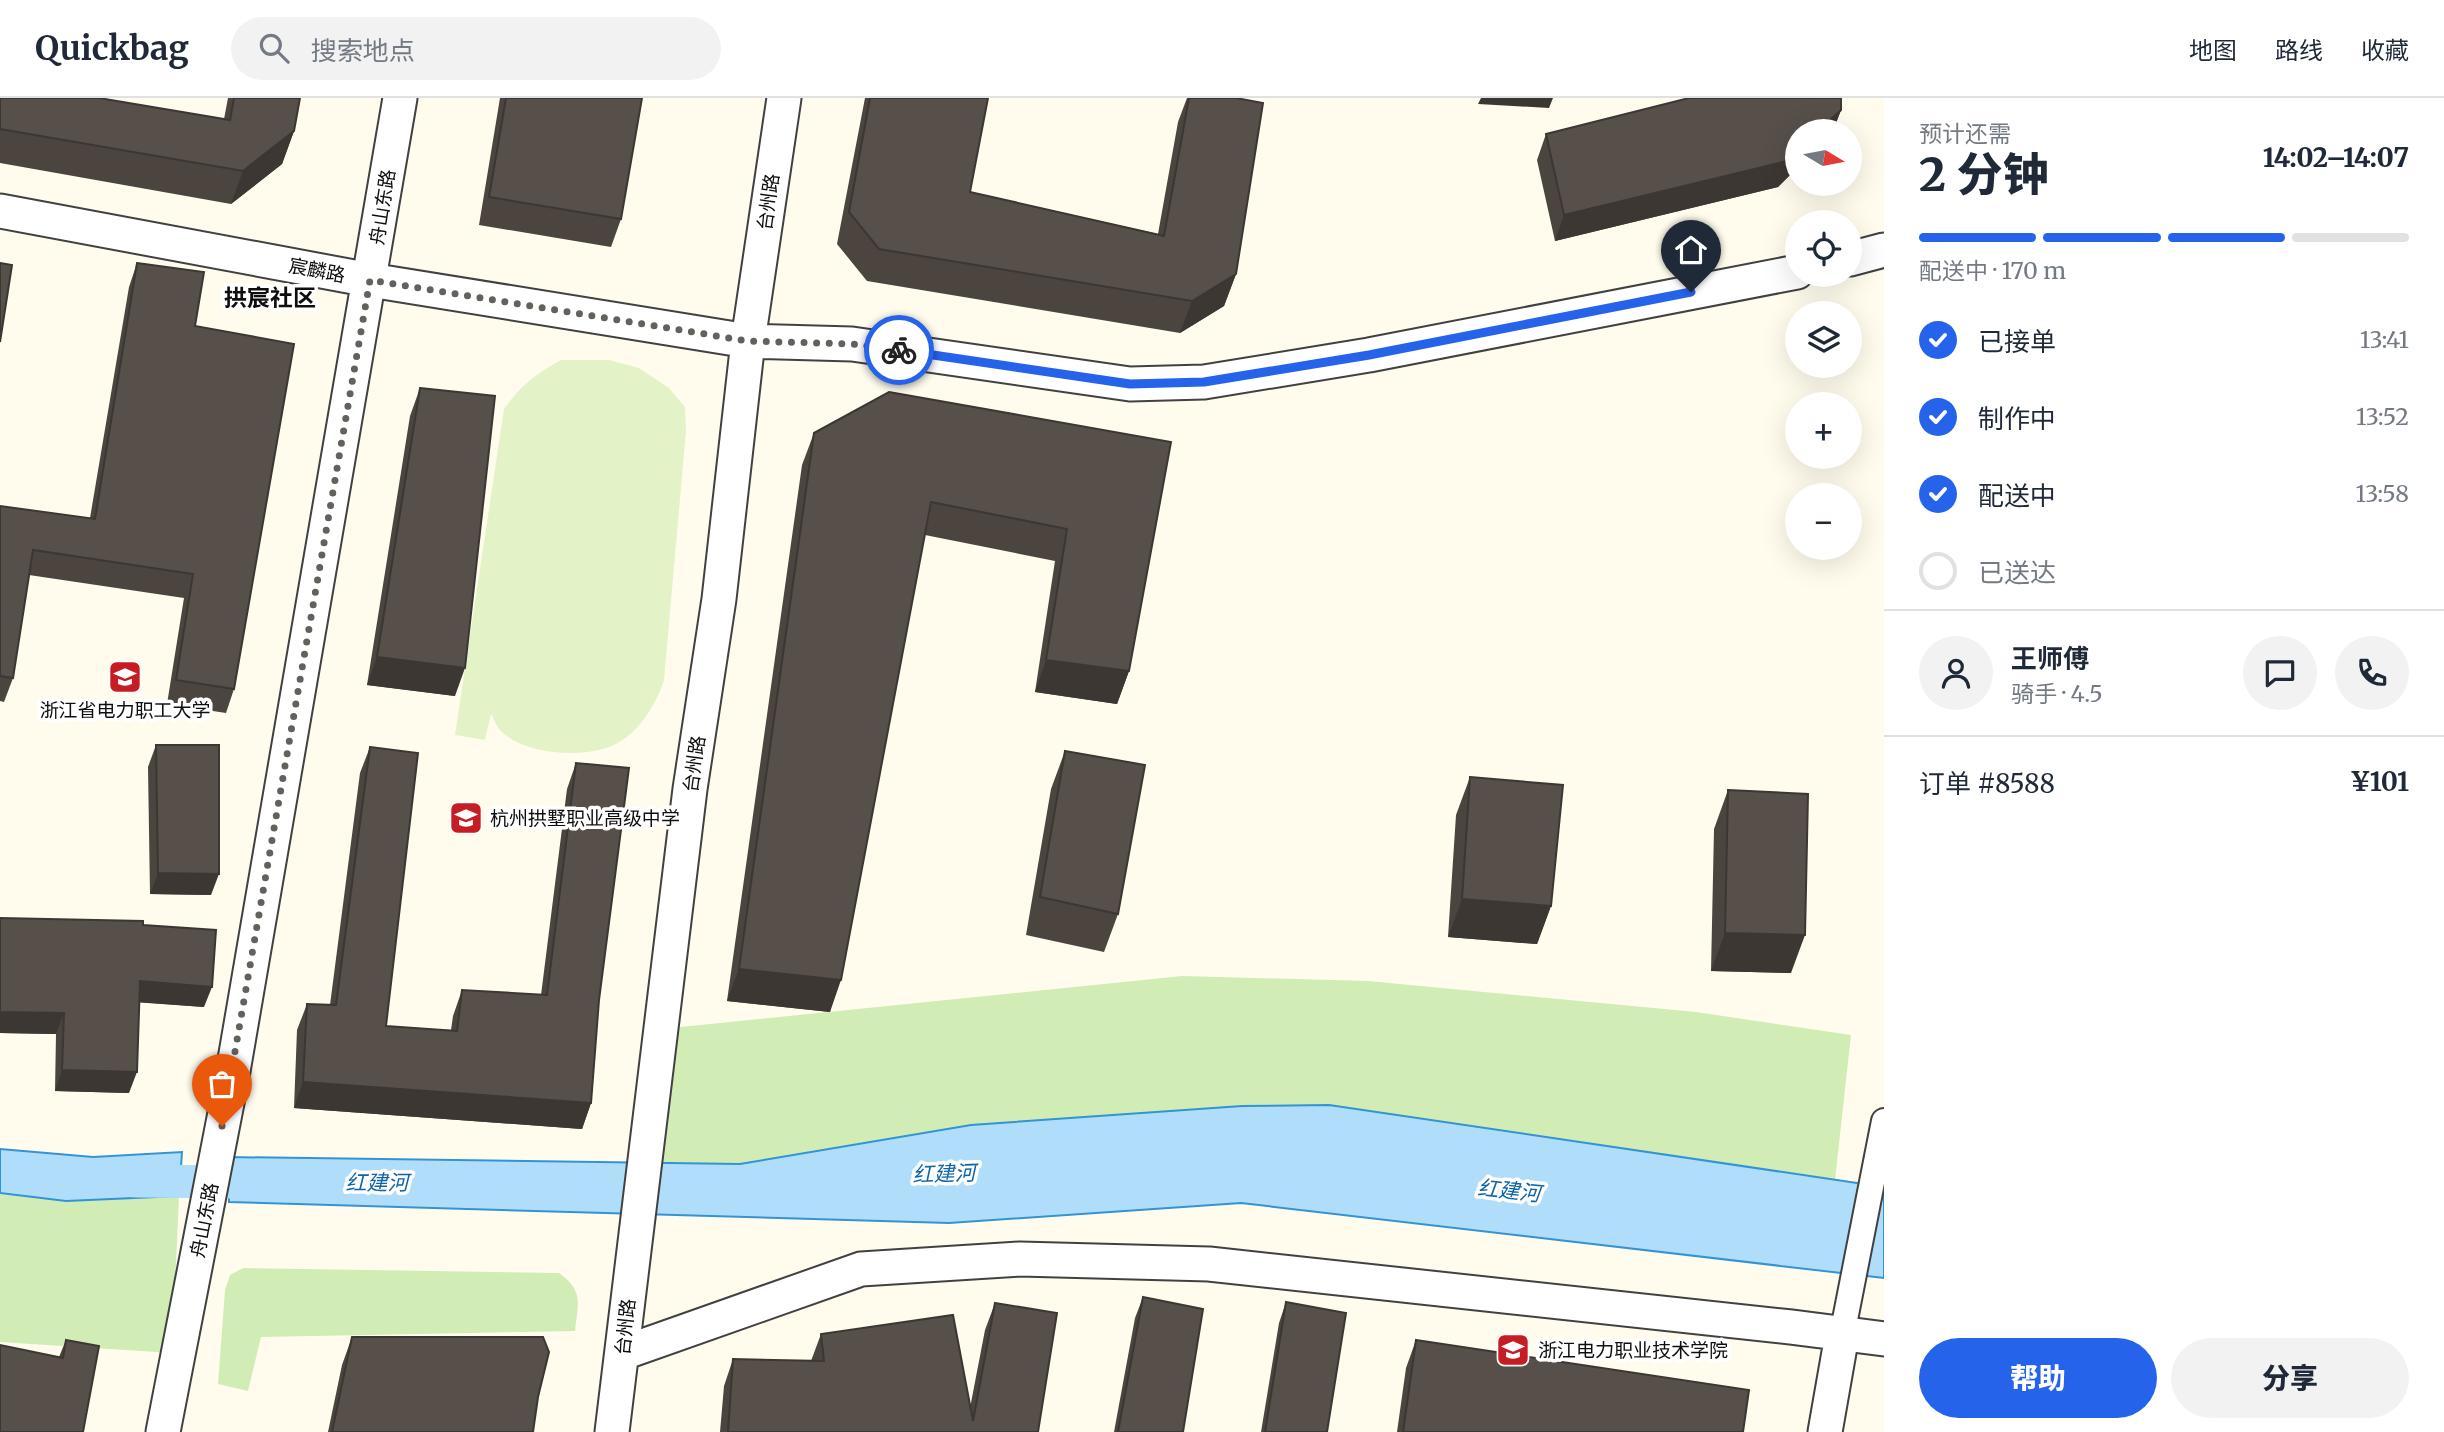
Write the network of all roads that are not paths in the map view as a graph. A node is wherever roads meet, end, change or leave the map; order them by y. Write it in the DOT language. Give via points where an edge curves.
graph roads {
  1 [pos="400,98"];
  2 [pos="783,98"];
  3 [pos="0,211"];
  4 [pos="1884,250"];
  5 [pos="1862,256"];
  6 [pos="1785,274"];
  7 [pos="370,280"];
  8 [pos="748,341"];
  9 [pos="1884,1121"];
  10 [pos="1842,1335"];
  11 [pos="1884,1339"];
  12 [pos="623,1353"];
  13 [pos="163,1432"];
  14 [pos="612,1432"];
  15 [pos="1825,1432"];
  1 -- 7 [label="street, 舟山东路"];
  2 -- 8 [label="street, 台州路"];
  3 -- 7 [label="street, 宸麟路"];
  4 -- 5 [label="street"];
  6 -- 8 [label="street, 宸麟路" via="1369,355 1204,382 1130,384 852,344"];
  7 -- 8 [label="street, 宸麟路"];
  7 -- 13 [label="street, 舟山东路" via="232,1077"];
  8 -- 12 [label="street, 台州路"];
  9 -- 10 [label="street"];
  10 -- 11 [label="street"];
  10 -- 12 [label="street" via="1209,1264 1020,1259 861,1269"];
  10 -- 15 [label="street"];
  12 -- 14 [label="street, 台州路"];
}
